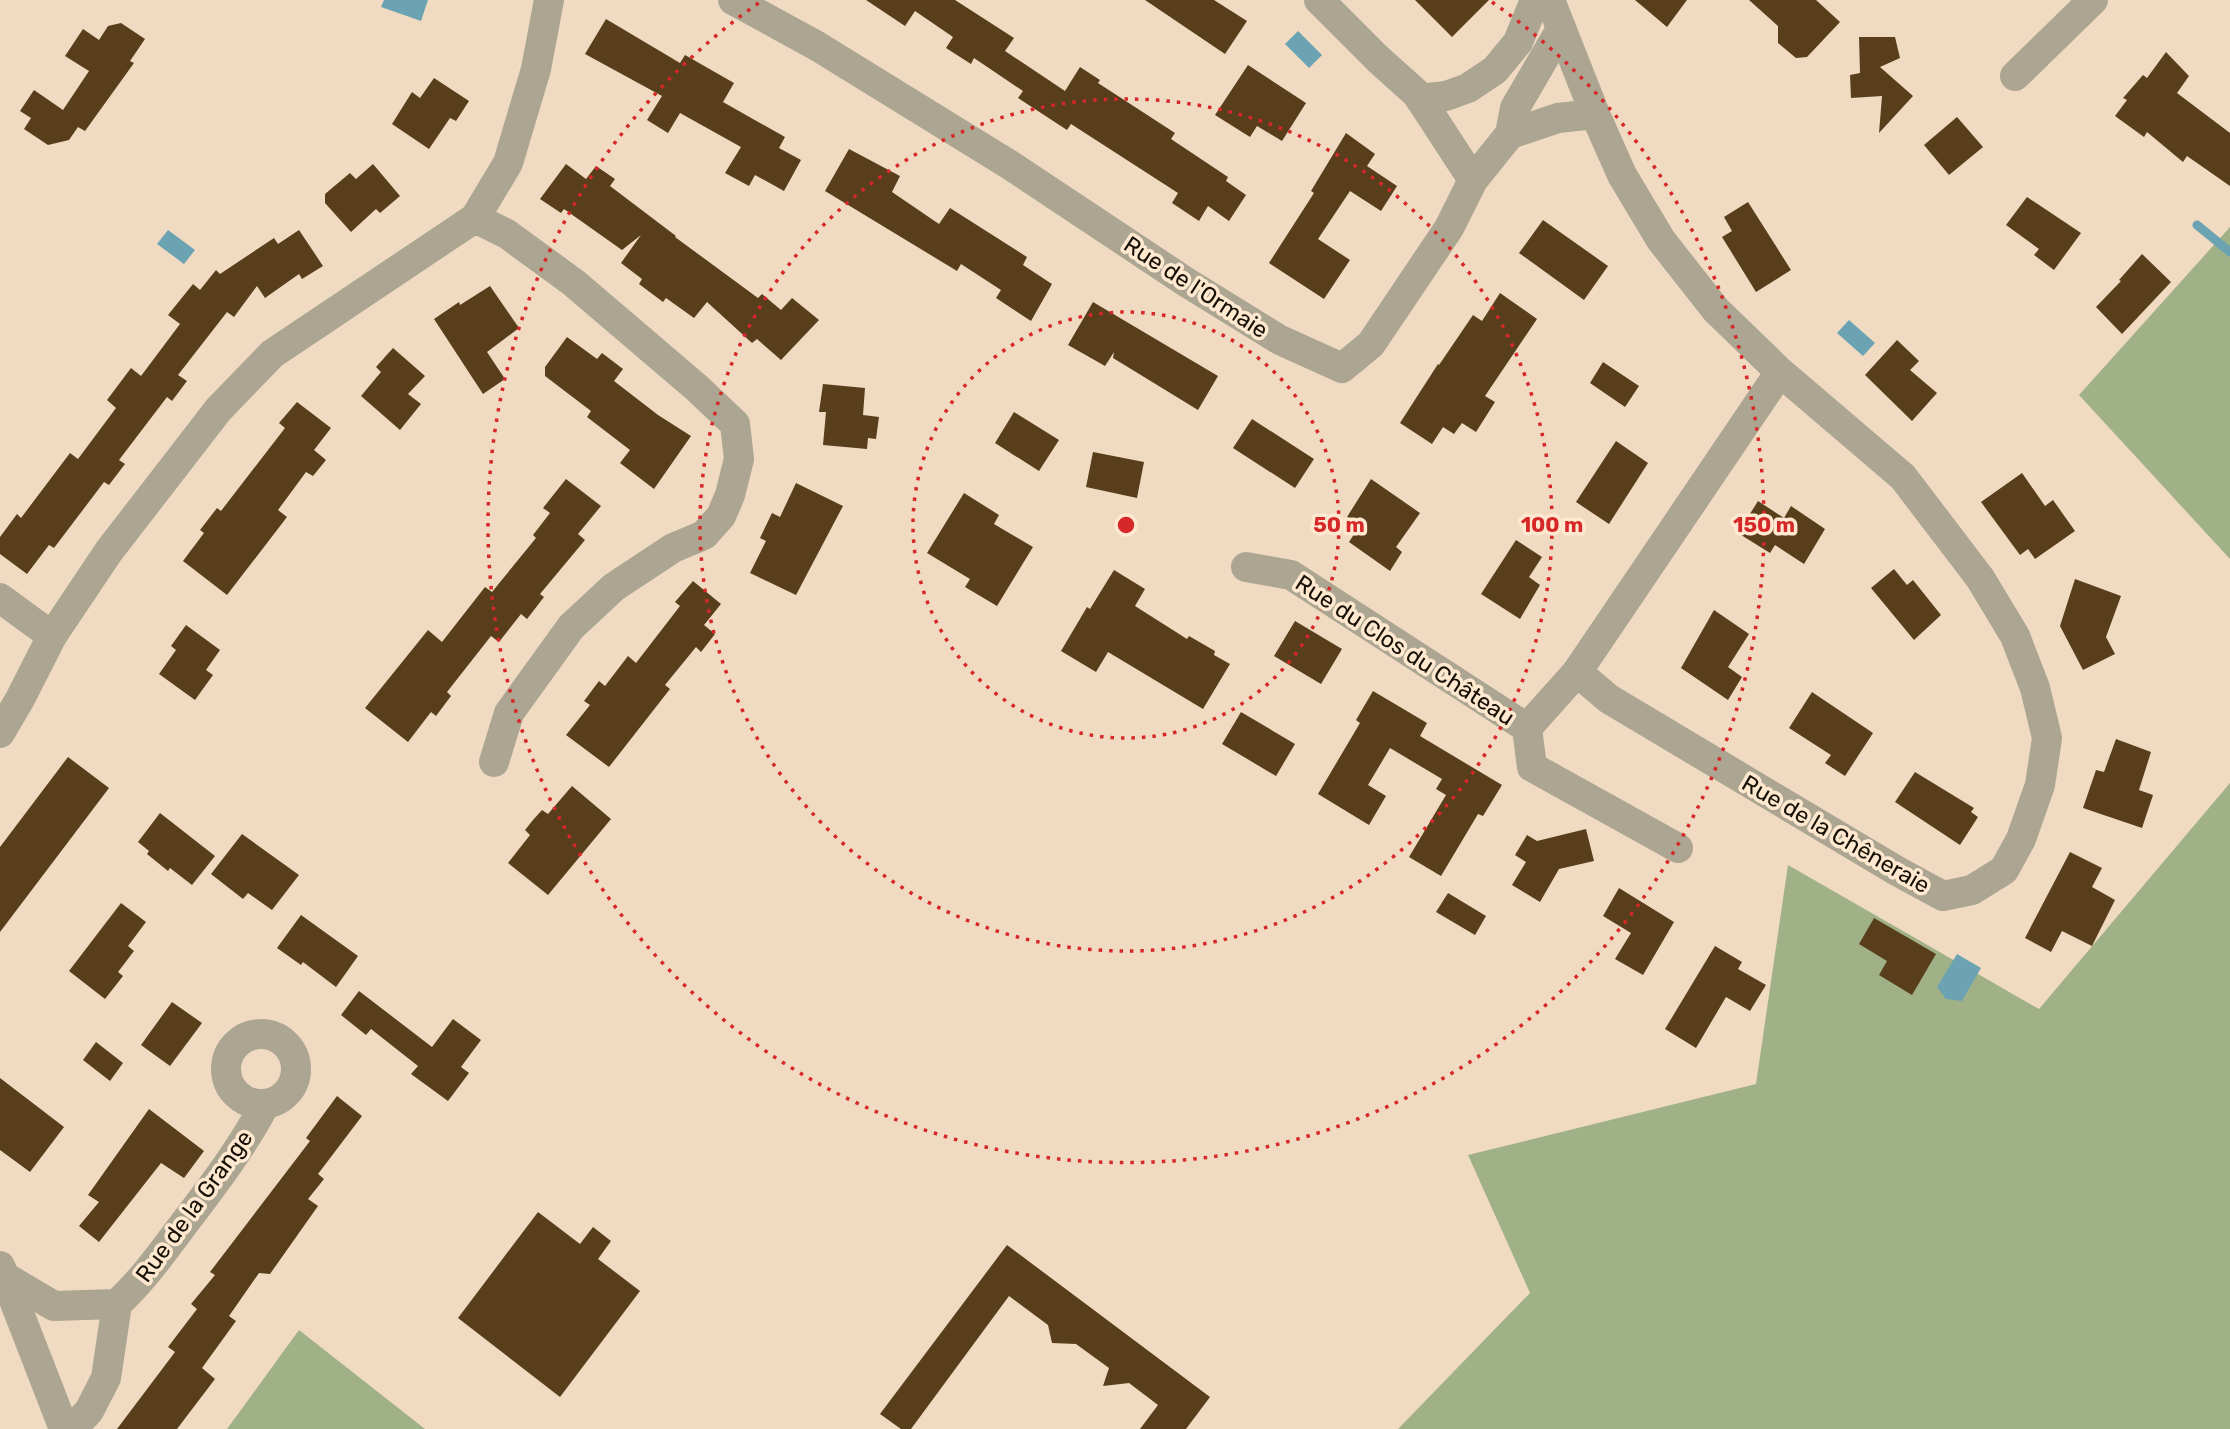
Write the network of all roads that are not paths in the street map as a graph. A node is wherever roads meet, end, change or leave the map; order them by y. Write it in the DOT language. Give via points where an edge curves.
graph roads {
  1 [pos="549,0"];
  2 [pos="733,0"];
  3 [pos="1319,0"];
  4 [pos="1535,0"];
  5 [pos="1550,0"];
  6 [pos="2094,0"];
  7 [pos="1561,29"];
  8 [pos="2015,76"];
  9 [pos="1420,99"];
  10 [pos="1595,114"];
  11 [pos="1510,134"];
  12 [pos="1473,180"];
  13 [pos="475,218"];
  14 [pos="1780,372"];
  15 [pos="1246,567"];
  16 [pos="0,598"];
  17 [pos="52,636"];
  18 [pos="1577,671"];
  19 [pos="1527,728"];
  20 [pos="0,733"];
  21 [pos="494,762"];
  22 [pos="1678,848"];
  23 [pos="265,1104"];
  24 [pos="2,1272"];
  25 [pos="117,1304"];
  26 [pos="64,1429"];
  27 [pos="72,1429"];
  1 -- 13 [label="street" via="536,69 508,163"];
  2 -- 12 [label="street, Rue de l'Ormaie" via="1010,165 1280,340 1342,369 1371,344 1449,228"];
  3 -- 9 [label="street"];
  4 -- 9 [label="street" via="1518,42 1495,69 1468,88"];
  5 -- 7 [label="street, Rue de la Chêneraie"];
  6 -- 8 [label="street"];
  7 -- 10 [label="street, Rue de la Chêneraie"];
  7 -- 11 [label="street" via="1515,108"];
  9 -- 12 [label="street"];
  10 -- 11 [label="street" via="1558,118"];
  10 -- 14 [label="street, Rue de la Chêneraie" via="1622,174 1661,240 1716,310"];
  11 -- 12 [label="street, Rue de l'Ormaie"];
  13 -- 17 [label="street" via="272,354 210,421 109,551"];
  13 -- 21 [label="street" via="507,234 574,283 697,388 735,424 739,458 721,516 704,535 673,548 614,587 571,627 509,713"];
  14 -- 18 [label="street"];
  14 -- 18 [label="street, Rue de la Chêneraie" via="1903,477 1980,578 2015,636 2035,688 2046,738 2040,785 2021,839 2004,870 1972,890 1943,896 1609,699"];
  15 -- 19 [label="street, Rue du Clos du Château" via="1291,575"];
  16 -- 17 [label="street"];
  17 -- 20 [label="street"];
  18 -- 19 [label="street"];
  19 -- 22 [label="street, Rue du Clos du Château" via="1532,767"];
  23 -- 25 [label="street, Rue de la Grange" via="214,1184 139,1283"];
  24 -- 25 [label="street, Rue de la Grange" via="54,1306"];
  24 -- 26 [label="street, Rue de la Grange"];
  25 -- 27 [label="street, Rue de la Grange" via="106,1378 89,1411"];
}
